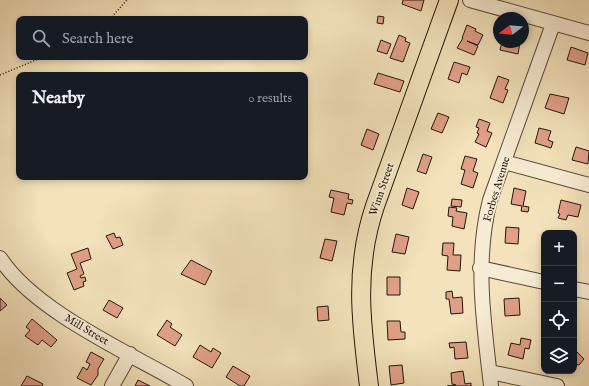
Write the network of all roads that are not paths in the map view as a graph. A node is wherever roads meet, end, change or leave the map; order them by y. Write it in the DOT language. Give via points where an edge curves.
graph roads {
  1 [pos="449,0"];
  2 [pos="470,0"];
  3 [pos="553,24"];
  4 [pos="589,33"];
  5 [pos="504,162"];
  6 [pos="589,185"];
  7 [pos="0,258"];
  8 [pos="480,268"];
  9 [pos="541,281"];
  10 [pos="577,290"];
  11 [pos="589,292"];
  12 [pos="130,354"];
  13 [pos="490,379"];
  14 [pos="112,386"];
  15 [pos="186,386"];
  16 [pos="369,386"];
  17 [pos="557,386"];
  1 -- 16 [label="main road, Winn Street" via="375,206 366,239 361,267 360,303"];
  2 -- 3 [label="street"];
  3 -- 4 [label="street"];
  3 -- 5 [label="street, Forbes Avenue"];
  5 -- 6 [label="street"];
  5 -- 8 [label="street, Forbes Avenue" via="485,218"];
  7 -- 12 [label="street, Mill Street" via="19,282 43,301 79,326"];
  8 -- 9 [label="street"];
  8 -- 13 [label="street, Forbes Avenue"];
  10 -- 11 [label="street"];
  12 -- 14 [label="street"];
  12 -- 15 [label="street, Mill Street"];
  13 -- 17 [label="street"];
}
